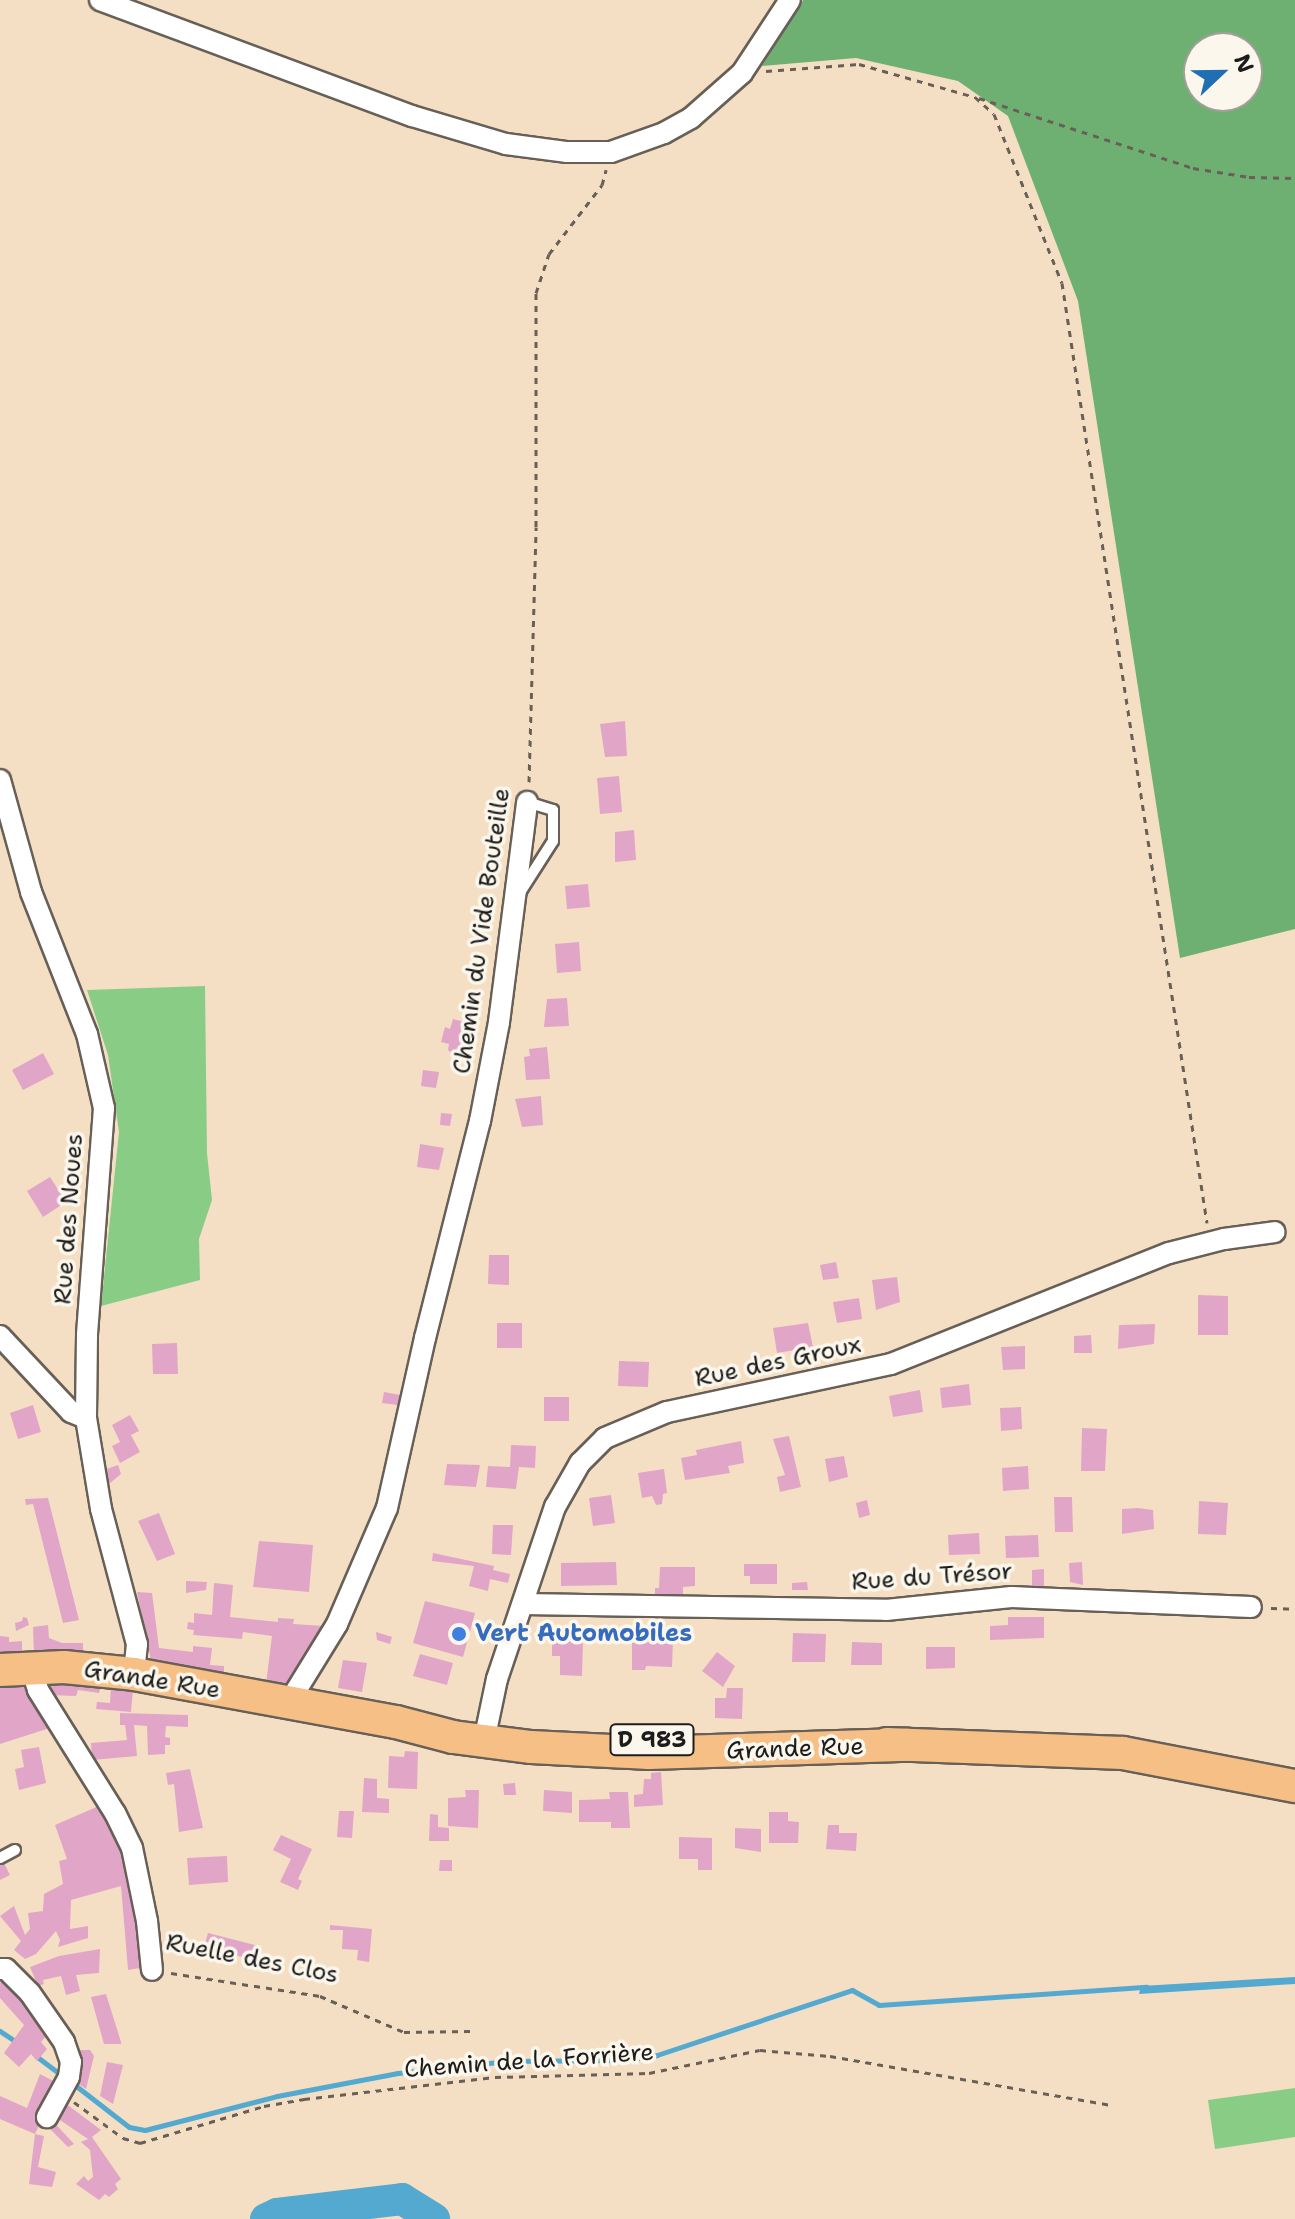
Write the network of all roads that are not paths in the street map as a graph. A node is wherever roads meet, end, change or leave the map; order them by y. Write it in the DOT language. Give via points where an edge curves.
graph roads {
  1 [pos="100,0"];
  2 [pos="790,0"];
  3 [pos="0,780"];
  4 [pos="527,802"];
  5 [pos="515,900"];
  6 [pos="1275,1232"];
  7 [pos="0,1336"];
  8 [pos="86,1418"];
  9 [pos="523,1604"];
  10 [pos="1251,1607"];
  11 [pos="16,1669"];
  12 [pos="134,1674"];
  13 [pos="289,1702"];
  14 [pos="485,1736"];
  15 [pos="1295,1786"];
  16 [pos="15,1850"];
  17 [pos="0,1858"];
  18 [pos="0,1969"];
  19 [pos="152,1970"];
  20 [pos="47,2117"];
  1 -- 2 [label="street" via="412,116 506,144 611,152 691,118 742,73"];
  3 -- 8 [label="street, Rue des Noues" via="31,892 87,1034 104,1108"];
  4 -- 5 [label="street, Chemin du Vide Bouteille"];
  4 -- 5 [label="lane" via="553,810 553,841"];
  5 -- 13 [label="street, Chemin du Vide Bouteille" via="480,1121 387,1508 337,1624"];
  6 -- 9 [label="street, Rue des Groux" via="1169,1253 891,1364 667,1412 605,1438 580,1463 555,1507"];
  7 -- 8 [label="street" via="71,1412"];
  8 -- 12 [label="street, Rue des Noues" via="101,1509 137,1644"];
  9 -- 10 [label="street, Rue du Trésor" via="886,1610 1011,1597"];
  9 -- 14 [label="street, Rue des Groux" via="497,1679"];
  11 -- 12 [label="main road, Grande Rue / D 983"];
  11 -- 19 [label="street, Ruelle des Clos" via="38,1690 132,1848"];
  12 -- 13 [label="main road, Grande Rue / D 983"];
  13 -- 14 [label="main road, Grande Rue / D 983"];
  14 -- 15 [label="main road, Grande Rue / D 983" via="1085,1749 1167,1759"];
  16 -- 17 [label="lane"];
  18 -- 20 [label="street" via="6,1969 51,2019 68,2052 65,2086"];
}
